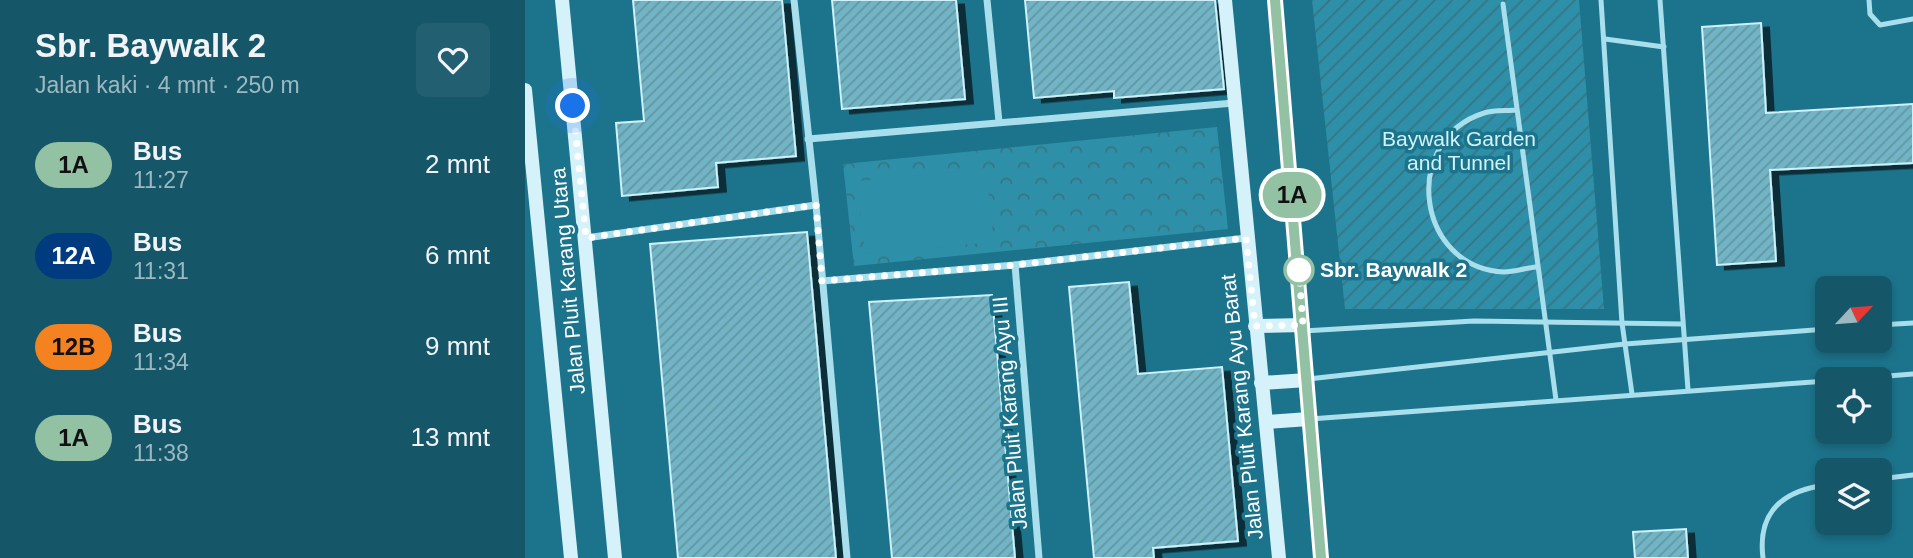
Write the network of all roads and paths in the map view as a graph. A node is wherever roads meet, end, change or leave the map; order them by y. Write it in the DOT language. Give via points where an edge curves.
graph roads {
  1 [pos="562,0"];
  2 [pos="794,0"];
  3 [pos="987,0"];
  4 [pos="1225,0"];
  5 [pos="1275,0"];
  6 [pos="1601,0"];
  7 [pos="1660,0"];
  8 [pos="1869,0"];
  9 [pos="1503,4"];
  10 [pos="1913,19"];
  11 [pos="1605,39"];
  12 [pos="1664,47"];
  13 [pos="525,90"];
  14 [pos="1234,103"];
  15 [pos="1516,110"];
  16 [pos="526,112"];
  17 [pos="999,122"];
  18 [pos="808,139"];
  19 [pos="816,205"];
  20 [pos="586,238"];
  21 [pos="1246,238"];
  22 [pos="1015,265"];
  23 [pos="1536,267"];
  24 [pos="822,281"];
  25 [pos="1544,322"];
  26 [pos="1622,323"];
  27 [pos="1913,323"];
  28 [pos="1682,324"];
  29 [pos="1892,324"];
  30 [pos="1255,326"];
  31 [pos="1303,328"];
  32 [pos="1815,330"];
  33 [pos="1683,340"];
  34 [pos="1625,344"];
  35 [pos="1549,353"];
  36 [pos="1913,374"];
  37 [pos="1892,376"];
  38 [pos="1307,380"];
  39 [pos="1815,382"];
  40 [pos="1261,383"];
  41 [pos="1688,390"];
  42 [pos="1632,394"];
  43 [pos="1556,400"];
  44 [pos="1309,419"];
  45 [pos="1266,422"];
  46 [pos="1913,475"];
  47 [pos="1892,477"];
  48 [pos="1815,486"];
  49 [pos="571,558"];
  50 [pos="615,558"];
  51 [pos="847,558"];
  52 [pos="1039,558"];
  53 [pos="1279,558"];
  54 [pos="1321,558"];
  55 [pos="1763,558"];
  1 -- 20 [label="street, Jalan Pluit Karang Utara"];
  2 -- 18 [label="street"];
  3 -- 17 [label="street"];
  4 -- 14 [label="street, Jalan Pluit Karang Ayu Barat"];
  5 -- 31 [label="street"];
  6 -- 11 [label="lane"];
  7 -- 12 [label="lane"];
  8 -- 10 [label="lane" via="1870,14 1880,25"];
  9 -- 15 [label="lane"];
  11 -- 12 [label="lane"];
  11 -- 26 [label="lane"];
  12 -- 28 [label="lane"];
  13 -- 16 [label="street, Jalan Pluit Karang Utara"];
  14 -- 17 [label="street"];
  14 -- 21 [label="street, Jalan Pluit Karang Ayu Barat"];
  15 -- 23 [label="lane"];
  15 -- 23 [label="lane" via="1484,113 1456,129 1436,154 1427,184 1431,217 1447,245 1473,264 1504,272"];
  16 -- 49 [label="street, Jalan Pluit Karang Utara"];
  17 -- 18 [label="street"];
  18 -- 19 [label="street"];
  19 -- 20 [label="street"];
  19 -- 24 [label="street"];
  20 -- 50 [label="street, Jalan Pluit Karang Utara"];
  21 -- 22 [label="street"];
  21 -- 30 [label="street, Jalan Pluit Karang Ayu Barat"];
  22 -- 24 [label="street"];
  22 -- 52 [label="street, Jalan Pluit Karang Ayu III"];
  23 -- 25 [label="lane"];
  24 -- 51 [label="street"];
  25 -- 26 [label="lane"];
  25 -- 31 [label="lane"];
  25 -- 35 [label="lane"];
  26 -- 28 [label="lane"];
  26 -- 34 [label="lane"];
  27 -- 29 [label="lane"];
  28 -- 33 [label="lane"];
  30 -- 31 [label="street"];
  30 -- 40 [label="street, Jalan Pluit Karang Ayu Barat"];
  31 -- 38 [label="street"];
  32 -- 33 [label="lane"];
  33 -- 34 [label="lane"];
  33 -- 41 [label="lane"];
  34 -- 35 [label="lane"];
  34 -- 42 [label="lane"];
  35 -- 38 [label="lane"];
  35 -- 43 [label="lane"];
  36 -- 37 [label="lane"];
  38 -- 40 [label="street"];
  38 -- 44 [label="street"];
  39 -- 41 [label="lane"];
  40 -- 45 [label="street, Jalan Pluit Karang Ayu Barat"];
  41 -- 42 [label="lane"];
  42 -- 43 [label="lane"];
  43 -- 44 [label="lane"];
  44 -- 45 [label="street"];
  44 -- 54 [label="street"];
  45 -- 53 [label="street, Jalan Pluit Karang Ayu Barat"];
  46 -- 47 [label="lane"];
  48 -- 55 [label="lane" via="1801,488 1776,503 1761,540"];
}
